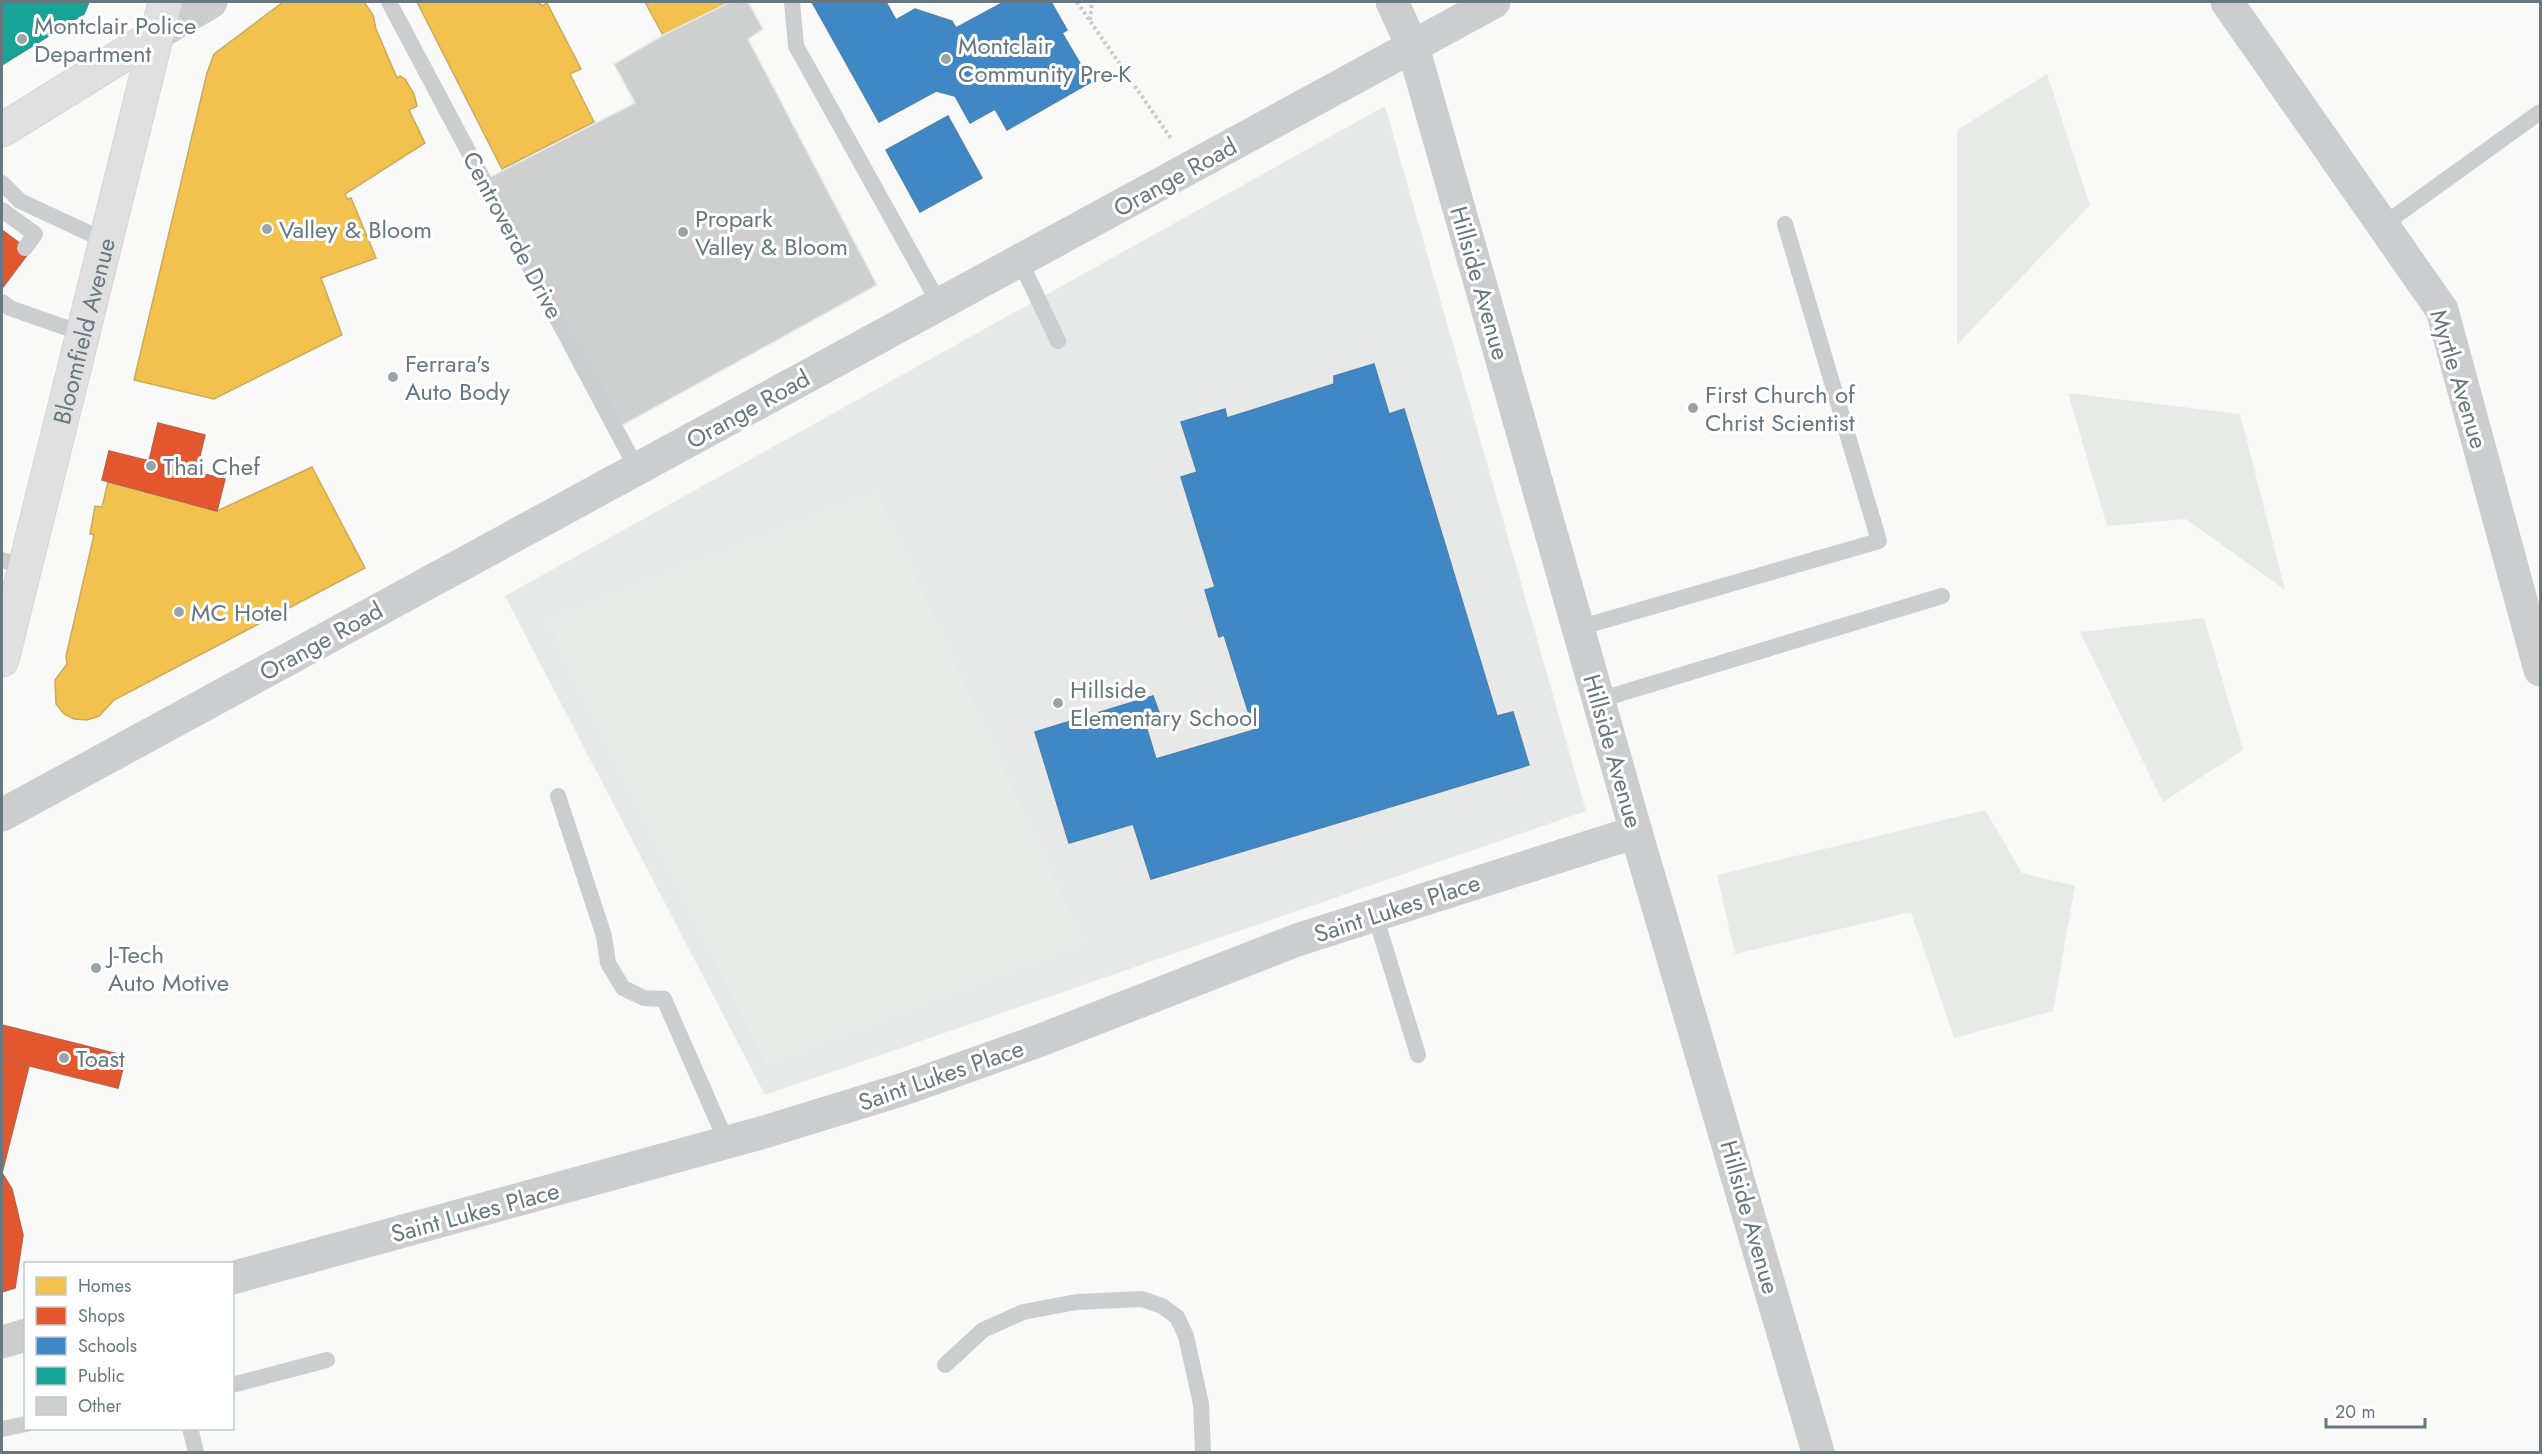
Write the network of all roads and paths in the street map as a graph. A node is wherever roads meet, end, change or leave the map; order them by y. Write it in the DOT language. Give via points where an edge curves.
graph roads {
  1 [pos="165,2"];
  2 [pos="211,2"];
  3 [pos="389,2"];
  4 [pos="792,2"];
  5 [pos="1077,2"];
  6 [pos="1092,2"];
  7 [pos="1392,2"];
  8 [pos="1494,2"];
  9 [pos="2227,2"];
  10 [pos="1090,20"];
  11 [pos="157,34"];
  12 [pos="1413,47"];
  13 [pos="2541,112"];
  14 [pos="2,130"];
  15 [pos="1190,168"];
  16 [pos="2,183"];
  17 [pos="20,201"];
  18 [pos="4,217"];
  19 [pos="1785,224"];
  20 [pos="2383,225"];
  21 [pos="106,241"];
  22 [pos="25,248"];
  23 [pos="1020,261"];
  24 [pos="2,302"];
  25 [pos="940,305"];
  26 [pos="81,333"];
  27 [pos="1058,341"];
  28 [pos="637,469"];
  29 [pos="13,563"];
  30 [pos="1942,596"];
  31 [pos="1578,628"];
  32 [pos="2,660"];
  33 [pos="2541,670"];
  34 [pos="1599,700"];
  35 [pos="558,796"];
  36 [pos="2,815"];
  37 [pos="1636,832"];
  38 [pos="1375,915"];
  39 [pos="1418,1055"];
  40 [pos="727,1143"];
  41 [pos="234,1277"];
  42 [pos="24,1336"];
  43 [pos="2,1342"];
  44 [pos="327,1360"];
  45 [pos="945,1365"];
  46 [pos="234,1384"];
  47 [pos="24,1424"];
  48 [pos="2,1429"];
  49 [pos="190,1430"];
  50 [pos="196,1452"];
  51 [pos="1203,1452"];
  52 [pos="1818,1452"];
  1 -- 11 [label="main road, Bloomfield Avenue"];
  2 -- 11 [label="street"];
  3 -- 28 [label="lane, Centroverde Drive"];
  4 -- 25 [label="lane" via="795,46"];
  5 -- 10 [label="path"];
  6 -- 10 [label="path"];
  7 -- 12 [label="street, Hillside Avenue"];
  8 -- 12 [label="street, Orange Road"];
  9 -- 20 [label="street, Myrtle Avenue"];
  10 -- 15 [label="path"];
  11 -- 14 [label="main road"];
  11 -- 21 [label="main road, Bloomfield Avenue"];
  12 -- 15 [label="street, Orange Road"];
  12 -- 31 [label="street, Hillside Avenue"];
  13 -- 20 [label="lane"];
  15 -- 23 [label="street, Orange Road"];
  16 -- 17 [label="lane"];
  17 -- 18 [label="lane"];
  17 -- 21 [label="lane"];
  18 -- 22 [label="lane" via="35,234"];
  19 -- 31 [label="lane" via="1879,541"];
  20 -- 33 [label="street, Myrtle Avenue" via="2442,310"];
  21 -- 26 [label="main road, Bloomfield Avenue"];
  23 -- 25 [label="street, Orange Road"];
  23 -- 27 [label="lane"];
  24 -- 26 [label="lane"];
  25 -- 28 [label="street, Orange Road"];
  26 -- 29 [label="main road, Bloomfield Avenue"];
  28 -- 36 [label="street, Orange Road"];
  29 -- 32 [label="main road, Bloomfield Avenue"];
  30 -- 34 [label="lane"];
  31 -- 34 [label="street, Hillside Avenue"];
  34 -- 37 [label="street, Hillside Avenue"];
  35 -- 40 [label="lane" via="604,936 608,963 623,988 644,998 664,999"];
  37 -- 38 [label="street, Saint Lukes Place"];
  37 -- 52 [label="street, Hillside Avenue"];
  38 -- 39 [label="lane"];
  38 -- 40 [label="street, Saint Lukes Place" via="1297,940 904,1089"];
  40 -- 41 [label="street, Saint Lukes Place"];
  42 -- 43 [label="street"];
  44 -- 46 [label="lane"];
  45 -- 51 [label="lane" via="983,1330 1023,1312 1077,1302 1142,1299 1177,1317 1186,1336 1201,1404"];
  47 -- 48 [label="lane"];
  49 -- 50 [label="lane"];
}
